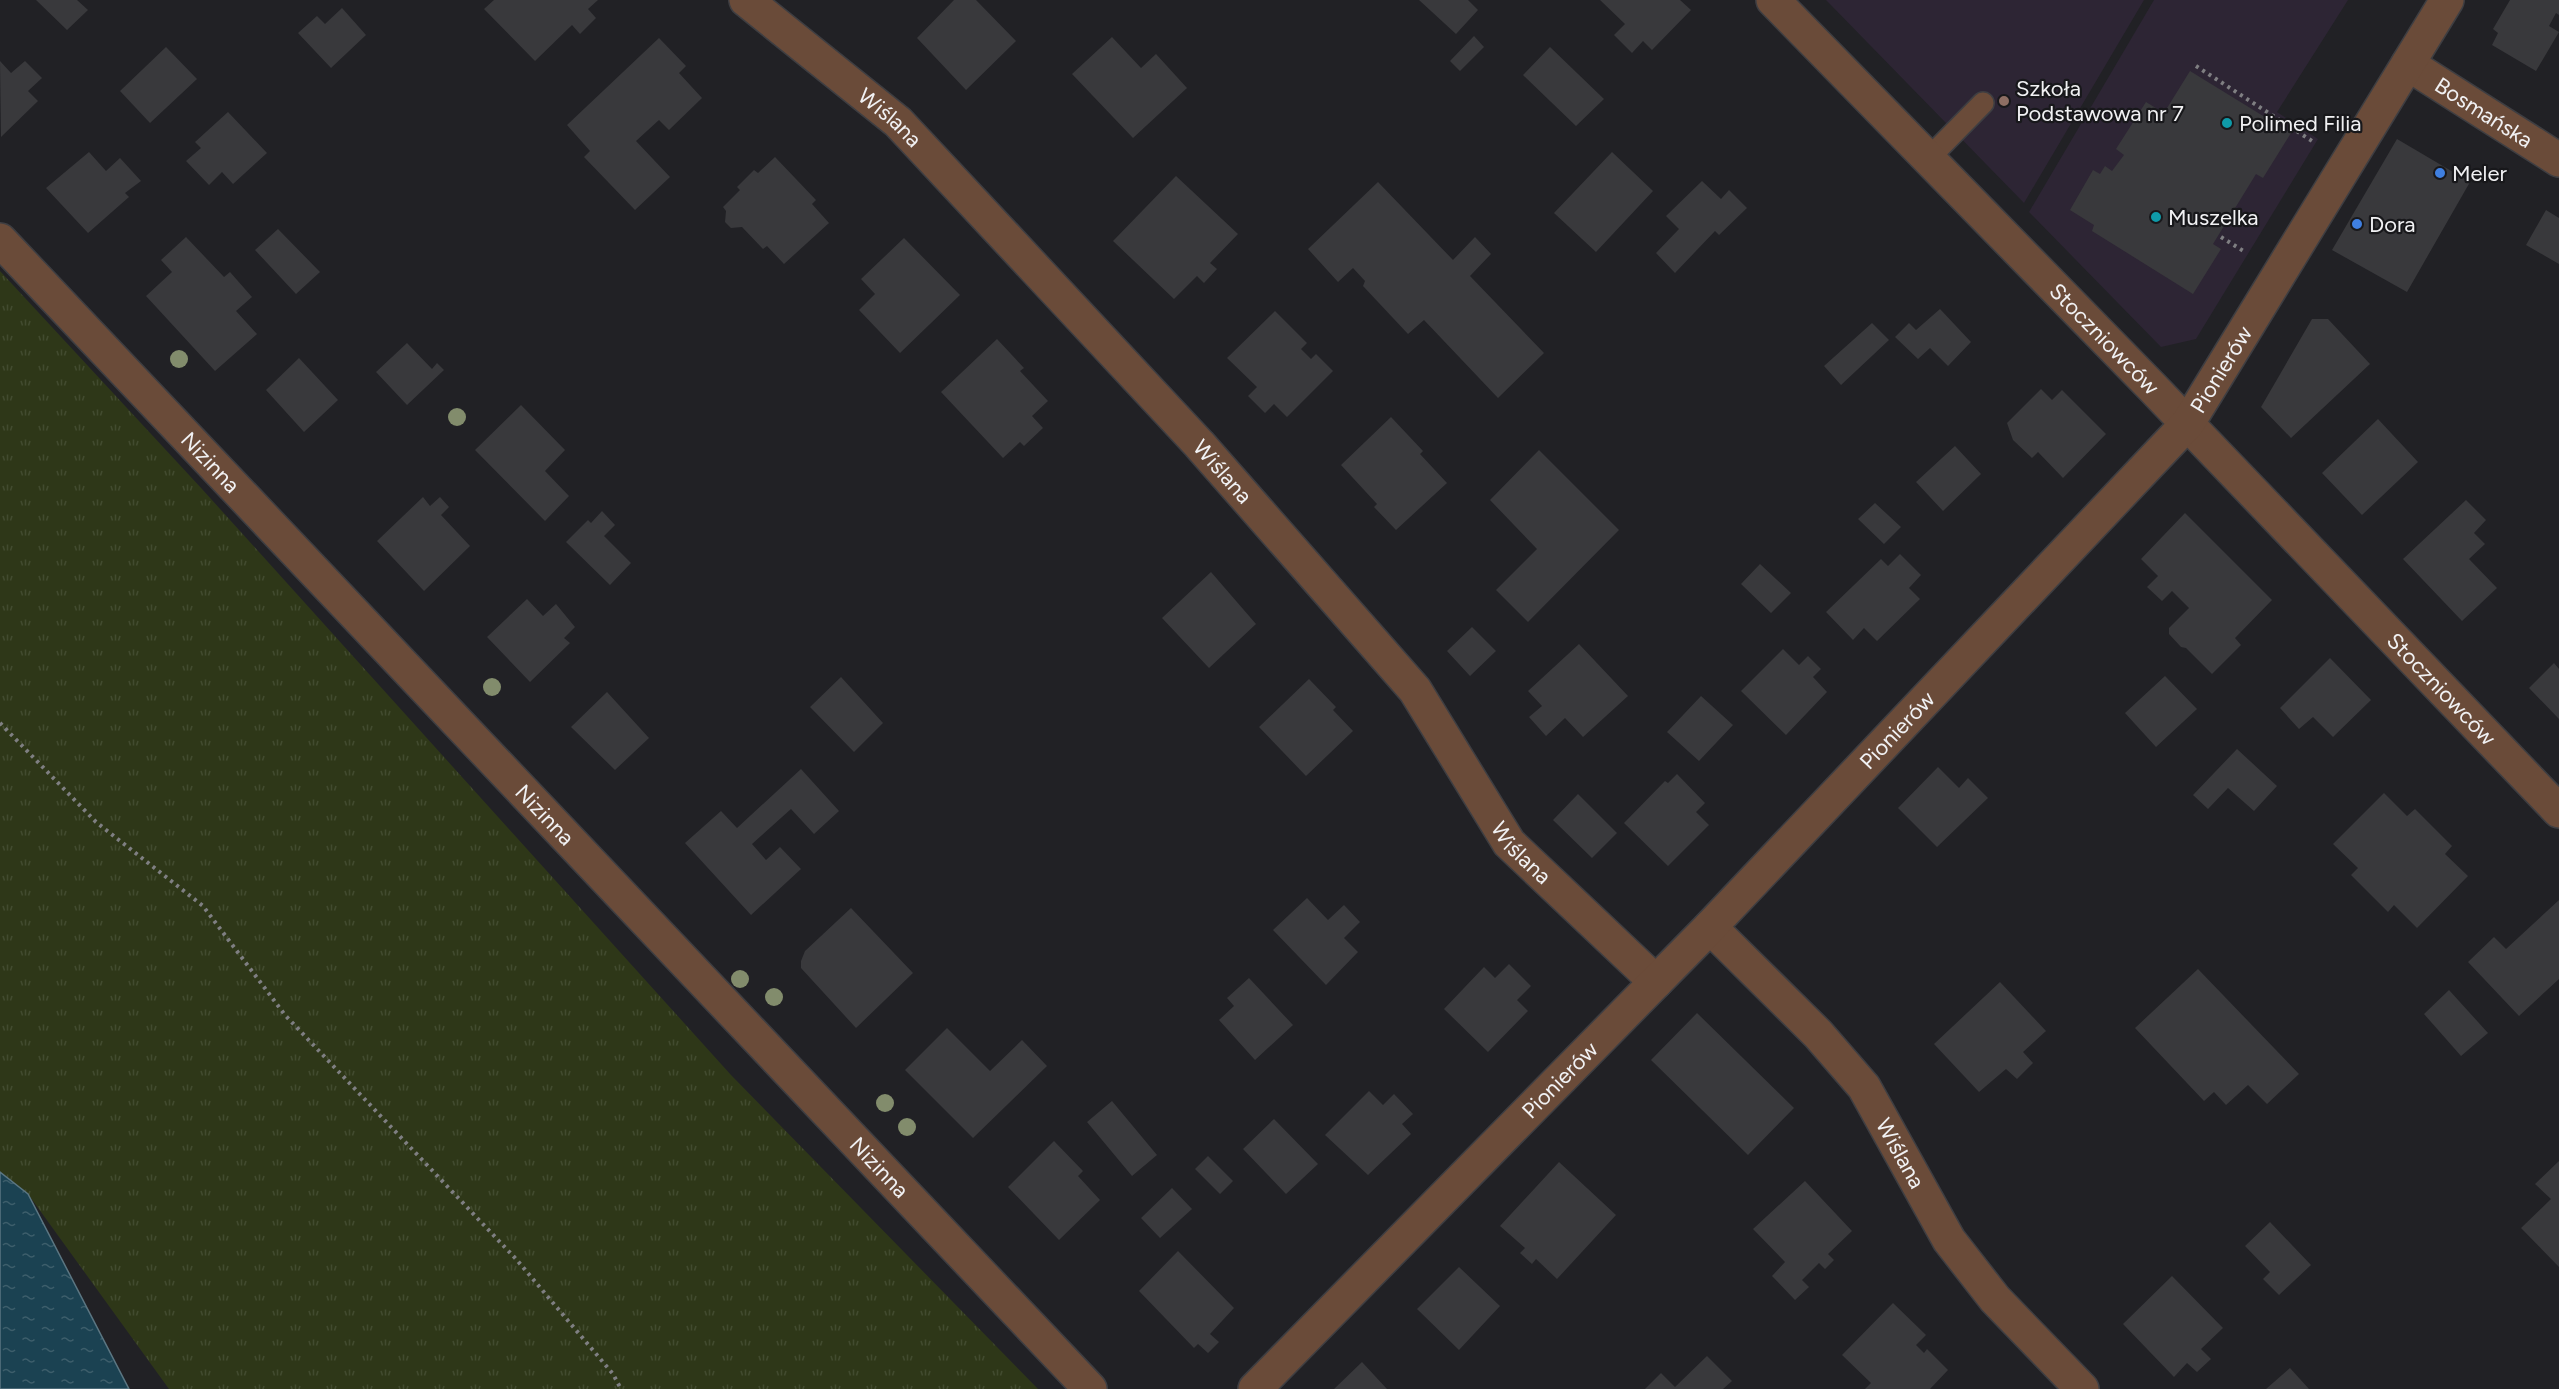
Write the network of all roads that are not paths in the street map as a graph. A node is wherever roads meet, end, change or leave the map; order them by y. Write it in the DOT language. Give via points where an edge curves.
graph roads {
  1 [pos="746,0"];
  2 [pos="1773,0"];
  3 [pos="2447,0"];
  4 [pos="2408,64"];
  5 [pos="1983,103"];
  6 [pos="1928,159"];
  7 [pos="2559,160"];
  8 [pos="0,240"];
  9 [pos="2188,423"];
  10 [pos="2559,811"];
  11 [pos="1710,927"];
  12 [pos="1656,982"];
  13 [pos="1090,1389"];
  14 [pos="1255,1389"];
  15 [pos="2082,1389"];
  1 -- 12 [label="street, Wiślana" via="898,122 1199,444 1415,690 1509,843"];
  2 -- 6 [label="street, Stoczniowców"];
  3 -- 4 [label="street, Pionierów"];
  4 -- 7 [label="street, Bosmańska"];
  4 -- 9 [label="street, Pionierów"];
  5 -- 6 [label="lane"];
  6 -- 9 [label="street, Stoczniowców"];
  8 -- 13 [label="street, Nizinna"];
  9 -- 10 [label="street, Stoczniowców"];
  9 -- 11 [label="street, Pionierów"];
  11 -- 12 [label="street, Pionierów"];
  11 -- 15 [label="street, Wiślana" via="1818,1034 1864,1087 1949,1240 1995,1299"];
  12 -- 14 [label="street, Pionierów"];
}
